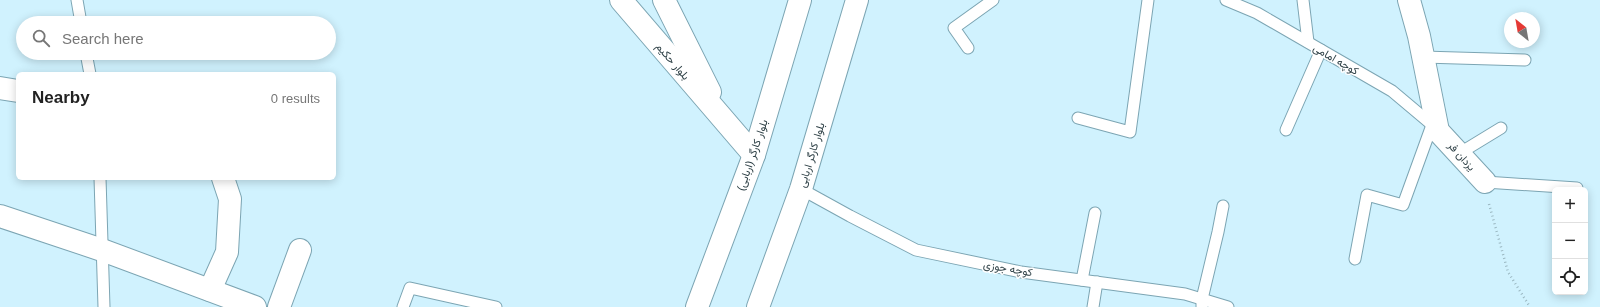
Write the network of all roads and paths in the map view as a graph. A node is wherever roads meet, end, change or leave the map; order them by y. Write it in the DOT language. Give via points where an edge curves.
graph roads {
  1 [pos="77,0"];
  2 [pos="621,0"];
  3 [pos="664,0"];
  4 [pos="800,0"];
  5 [pos="857,0"];
  6 [pos="993,0"];
  7 [pos="1148,0"];
  8 [pos="1226,0"];
  9 [pos="1303,0"];
  10 [pos="1409,0"];
  11 [pos="80,16"];
  12 [pos="1308,42"];
  13 [pos="968,48"];
  14 [pos="1321,50"];
  15 [pos="1423,56"];
  16 [pos="87,60"];
  17 [pos="1525,60"];
  18 [pos="90,72"];
  19 [pos="0,88"];
  20 [pos="16,91"];
  21 [pos="1078,118"];
  22 [pos="725,122"];
  23 [pos="1435,128"];
  24 [pos="1501,128"];
  25 [pos="1286,130"];
  26 [pos="1460,154"];
  27 [pos="754,156"];
  28 [pos="100,180"];
  29 [pos="224,180"];
  30 [pos="1485,182"];
  31 [pos="1562,187"];
  32 [pos="801,189"];
  33 [pos="1223,206"];
  34 [pos="1095,213"];
  35 [pos="0,216"];
  36 [pos="102,250"];
  37 [pos="300,250"];
  38 [pos="1355,259"];
  39 [pos="1082,280"];
  40 [pos="1097,282"];
  41 [pos="210,290"];
  42 [pos="1202,303"];
  43 [pos="104,307"];
  44 [pos="255,307"];
  45 [pos="279,307"];
  46 [pos="403,307"];
  47 [pos="496,307"];
  48 [pos="697,307"];
  49 [pos="758,307"];
  50 [pos="1093,307"];
  51 [pos="1228,307"];
  52 [pos="1530,307"];
  1 -- 11 [label="lane"];
  2 -- 22 [label="street, بلوار حکیم"];
  3 -- 22 [label="street, بلوار حکیم"];
  4 -- 27 [label="street, بلوار کارگر (اربابی)"];
  5 -- 32 [label="street, بلوار کارگر اربابی"];
  6 -- 13 [label="lane" via="954,28"];
  7 -- 21 [label="lane" via="1130,132"];
  8 -- 12 [label="lane, کوچه امامی" via="1257,13"];
  9 -- 12 [label="lane"];
  10 -- 15 [label="street"];
  12 -- 14 [label="lane, کوچه امامی"];
  14 -- 23 [label="lane, کوچه امامی" via="1392,91"];
  14 -- 25 [label="lane"];
  15 -- 17 [label="lane"];
  15 -- 23 [label="street"];
  16 -- 18 [label="lane"];
  19 -- 20 [label="street"];
  22 -- 27 [label="street, بلوار حکیم"];
  23 -- 26 [label="street, یزدان فر"];
  23 -- 38 [label="lane" via="1403,205 1367,195"];
  24 -- 26 [label="lane"];
  26 -- 30 [label="street, یزدان فر"];
  27 -- 48 [label="street, بلوار کارگر (اربابی)"];
  28 -- 36 [label="lane"];
  29 -- 41 [label="street" via="230,199 227,252"];
  30 -- 31 [label="lane"];
  30 -- 52 [label="path" via="1490,211 1508,272"];
  32 -- 39 [label="lane, کوچه جوزی" via="916,250 1021,272"];
  32 -- 49 [label="street, بلوار کارگر اربابی"];
  33 -- 42 [label="lane"];
  34 -- 39 [label="lane"];
  35 -- 36 [label="street"];
  36 -- 41 [label="street"];
  36 -- 43 [label="lane"];
  37 -- 45 [label="street"];
  39 -- 40 [label="lane, کوچه جوزی"];
  40 -- 42 [label="lane, کوچه جوزی" via="1185,294"];
  40 -- 50 [label="lane"];
  41 -- 44 [label="street"];
  42 -- 51 [label="lane, کوچه جوزی"];
  46 -- 47 [label="lane" via="410,288"];
}
